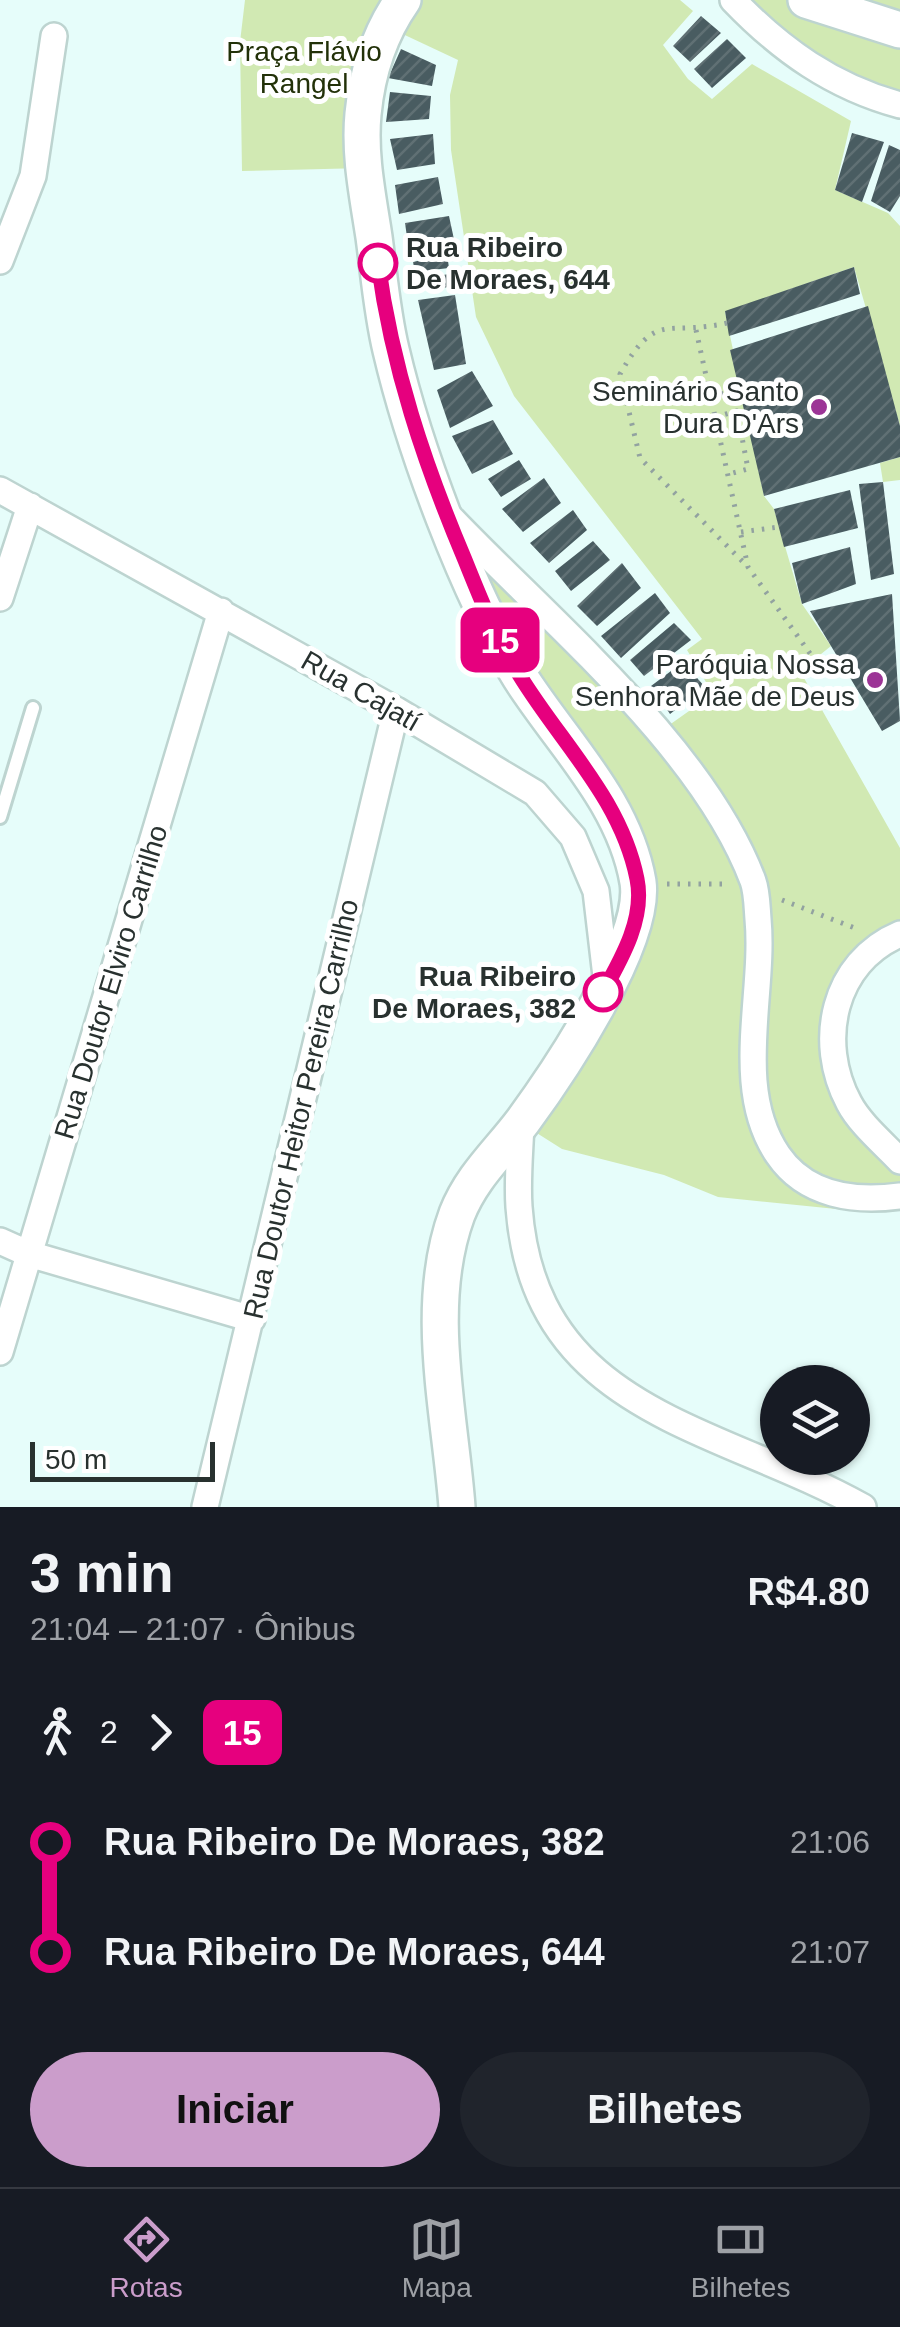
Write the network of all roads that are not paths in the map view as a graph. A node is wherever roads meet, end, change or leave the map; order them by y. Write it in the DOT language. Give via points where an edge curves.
graph roads {
  1 [pos="403,0"];
  2 [pos="733,0"];
  3 [pos="806,0"];
  4 [pos="900,30"];
  5 [pos="54,36"];
  6 [pos="900,106"];
  7 [pos="2,249"];
  8 [pos="0,490"];
  9 [pos="30,506"];
  10 [pos="443,510"];
  11 [pos="0,598"];
  12 [pos="221,611"];
  13 [pos="33,708"];
  14 [pos="396,710"];
  15 [pos="0,817"];
  16 [pos="893,937"];
  17 [pos="607,985"];
  18 [pos="521,1123"];
  19 [pos="900,1161"];
  20 [pos="900,1196"];
  21 [pos="0,1241"];
  22 [pos="30,1254"];
  23 [pos="252,1319"];
  24 [pos="0,1352"];
  25 [pos="205,1507"];
  26 [pos="457,1507"];
  27 [pos="863,1507"];
  1 -- 10 [label="street" via="370,68 364,168 390,348"];
  2 -- 6 [label="street" via="814,71"];
  3 -- 4 [label="street"];
  5 -- 7 [label="street" via="34,176"];
  8 -- 9 [label="street, Rua Cajatí"];
  9 -- 11 [label="street"];
  9 -- 12 [label="street, Rua Cajatí"];
  10 -- 17 [label="street" via="520,677 616,816 640,908"];
  10 -- 20 [label="street" via="658,733 710,802 755,888 758,1115 779,1157 806,1184 834,1195"];
  12 -- 14 [label="street, Rua Cajatí"];
  12 -- 22 [label="street, Rua Doutor Elviro Carrilho"];
  13 -- 15 [label="lane"];
  14 -- 17 [label="street, Rua Cajatí" via="534,793 574,837 596,890"];
  14 -- 23 [label="street, Rua Doutor Heitor Pereira Carrilho"];
  16 -- 19 [label="street" via="861,960 840,992 830,1029 850,1106"];
  17 -- 18 [label="street"];
  18 -- 26 [label="street" via="471,1182 446,1259 442,1368"];
  18 -- 27 [label="street" via="519,1208 532,1267 545,1310 572,1352 668,1419"];
  21 -- 22 [label="street"];
  22 -- 23 [label="street"];
  22 -- 24 [label="street, Rua Doutor Elviro Carrilho"];
  23 -- 25 [label="street, Rua Doutor Heitor Pereira Carrilho"];
}
